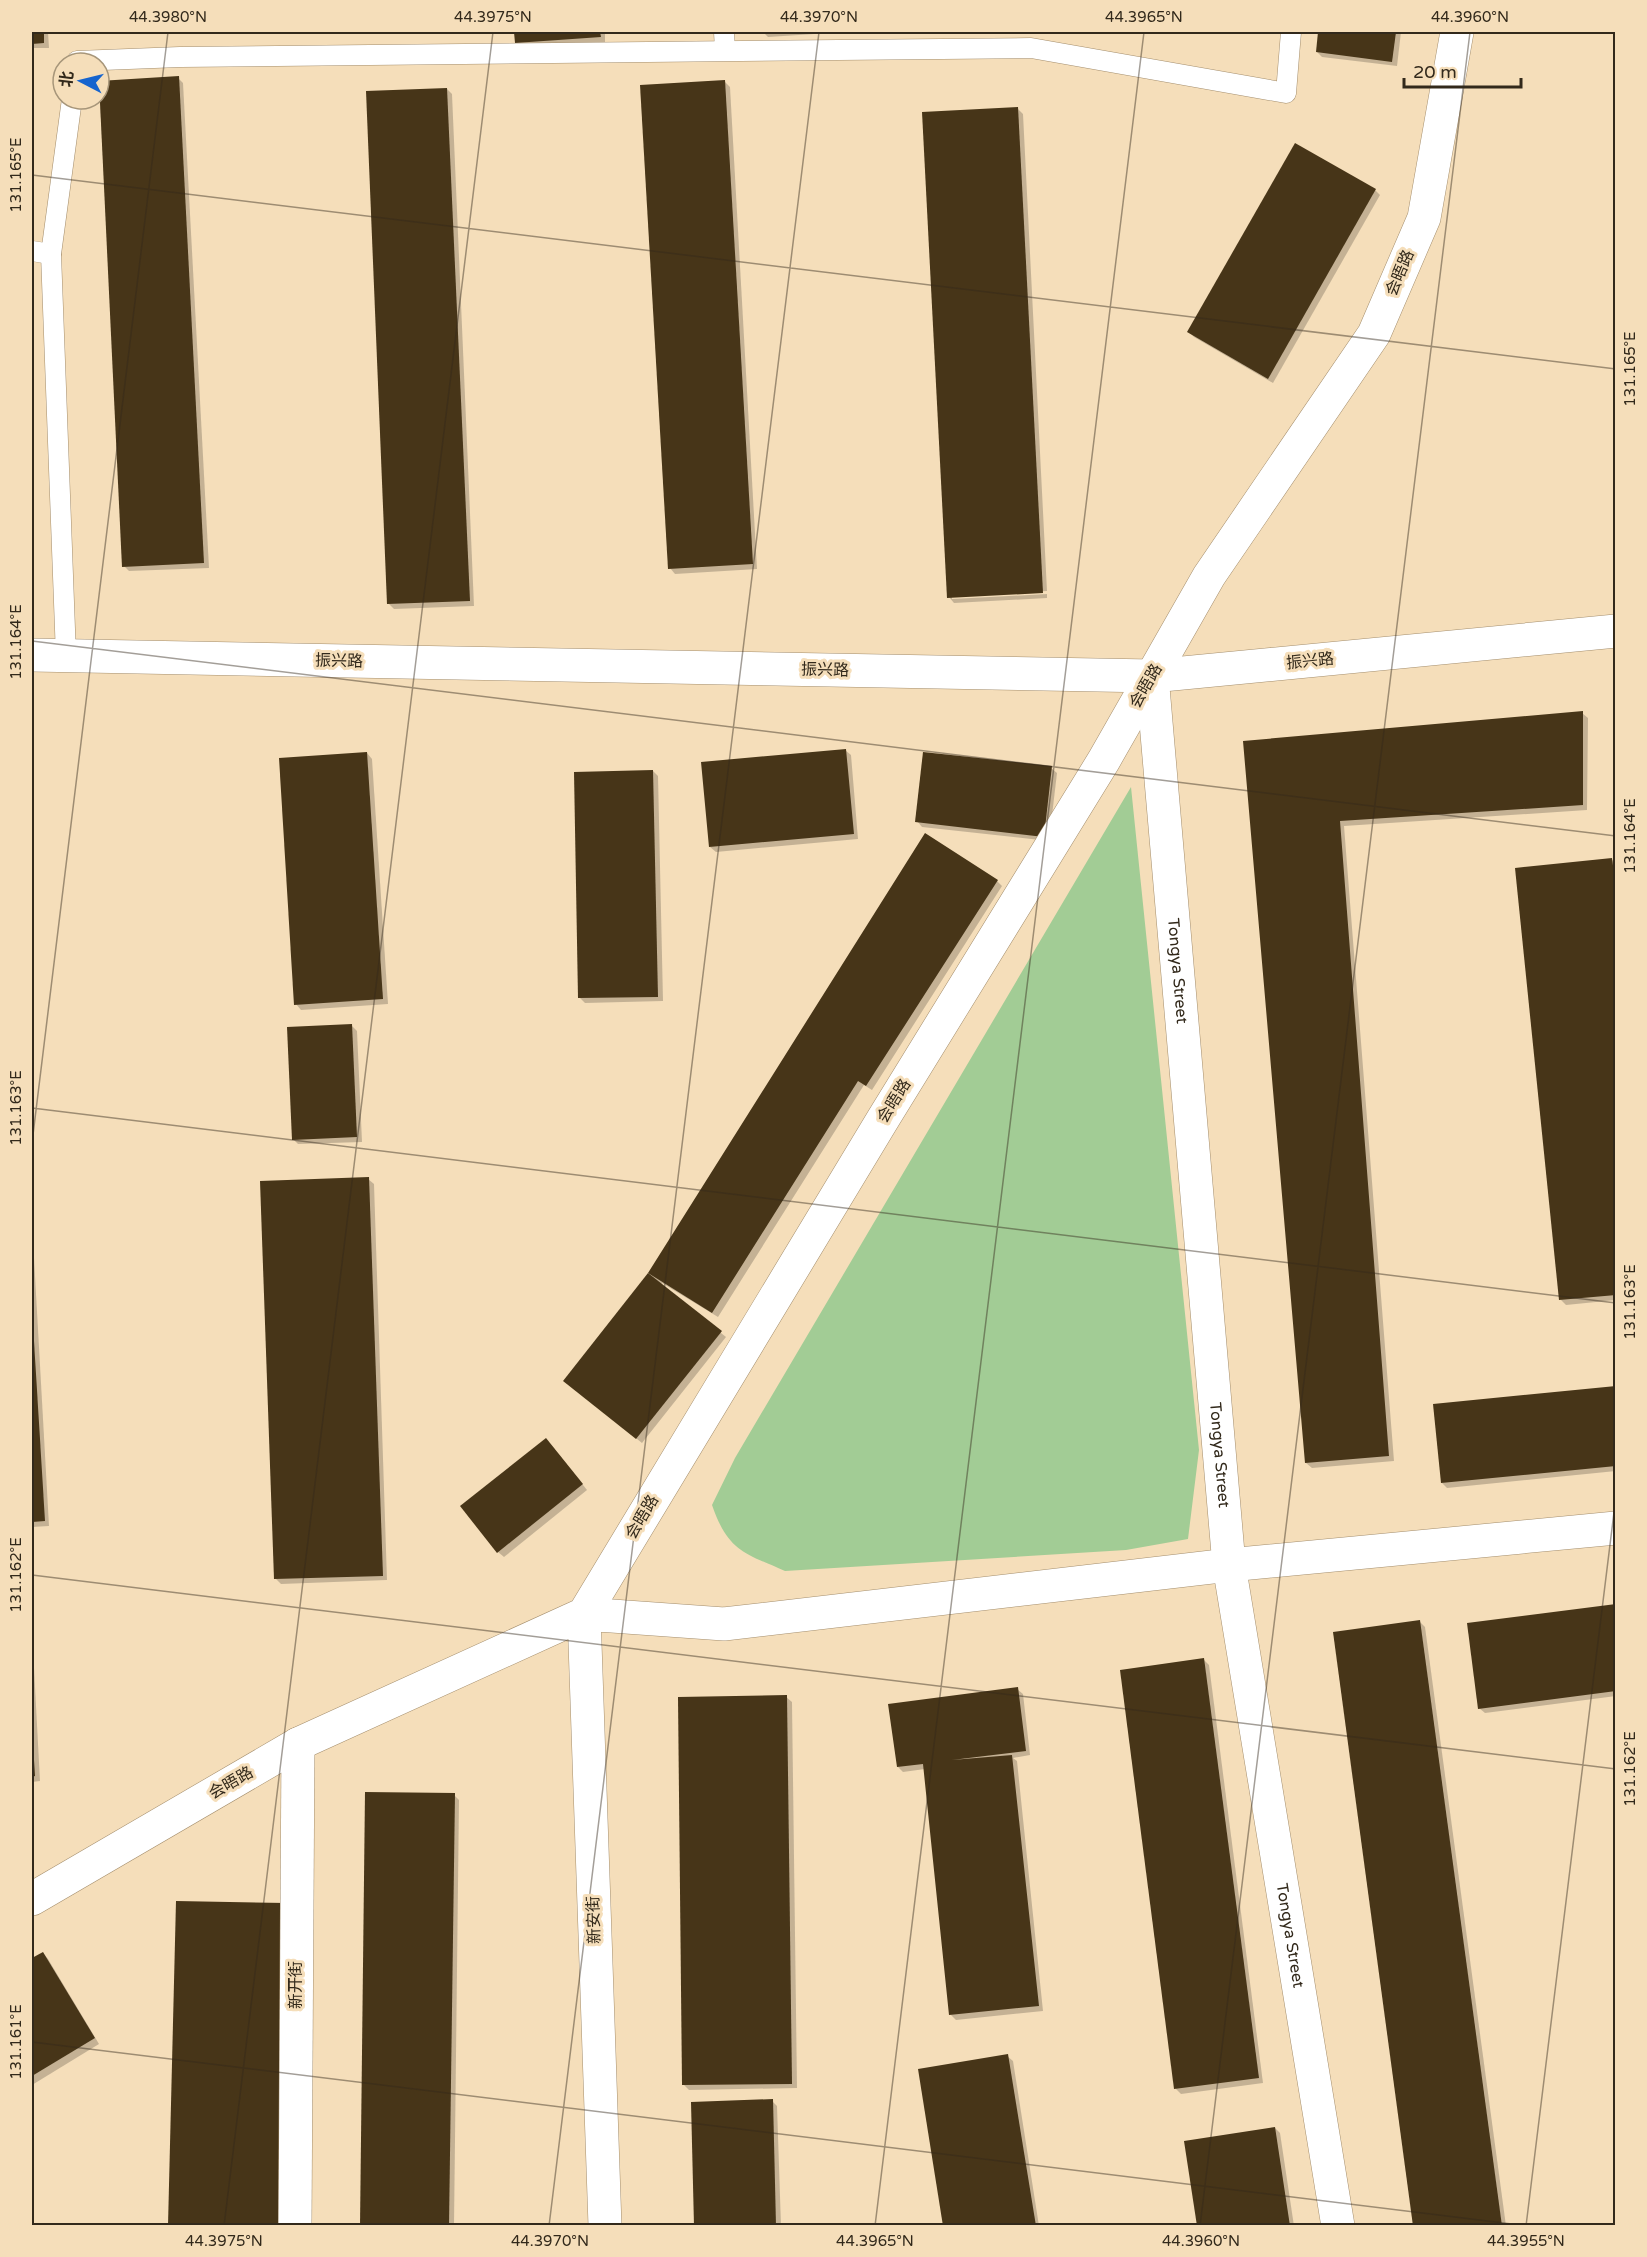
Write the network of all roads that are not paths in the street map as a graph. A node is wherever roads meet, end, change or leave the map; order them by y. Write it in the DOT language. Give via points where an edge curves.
graph roads {
  1 [pos="1291,32"];
  2 [pos="1457,32"];
  3 [pos="724,41"];
  4 [pos="111,60"];
  5 [pos="70,111"];
  6 [pos="41,253"];
  7 [pos="1616,631"];
  8 [pos="32,655"];
  9 [pos="66,656"];
  10 [pos="1152,676"];
  11 [pos="1616,1528"];
  12 [pos="1229,1565"];
  13 [pos="584,1614"];
  14 [pos="298,1744"];
  15 [pos="32,1899"];
  16 [pos="295,2226"];
  17 [pos="605,2226"];
  18 [pos="1338,2226"];
  1 -- 3 [label="lane" via="1286,93 1031,48"];
  2 -- 10 [label="street, 会晤路" via="1424,218 1374,334 1209,576"];
  3 -- 4 [label="lane"];
  5 -- 6 [label="lane"];
  6 -- 9 [label="lane"];
  7 -- 10 [label="street, 振兴路"];
  8 -- 9 [label="street, 振兴路"];
  9 -- 10 [label="street, 振兴路"];
  10 -- 12 [label="street, Tongya Street"];
  10 -- 13 [label="street, 会晤路"];
  11 -- 12 [label="street"];
  12 -- 13 [label="street" via="724,1624"];
  12 -- 18 [label="street, Tongya Street"];
  13 -- 14 [label="street, 会晤路"];
  13 -- 17 [label="street, 新安街"];
  14 -- 15 [label="street, 会晤路"];
  14 -- 16 [label="street, 新开街"];
}
